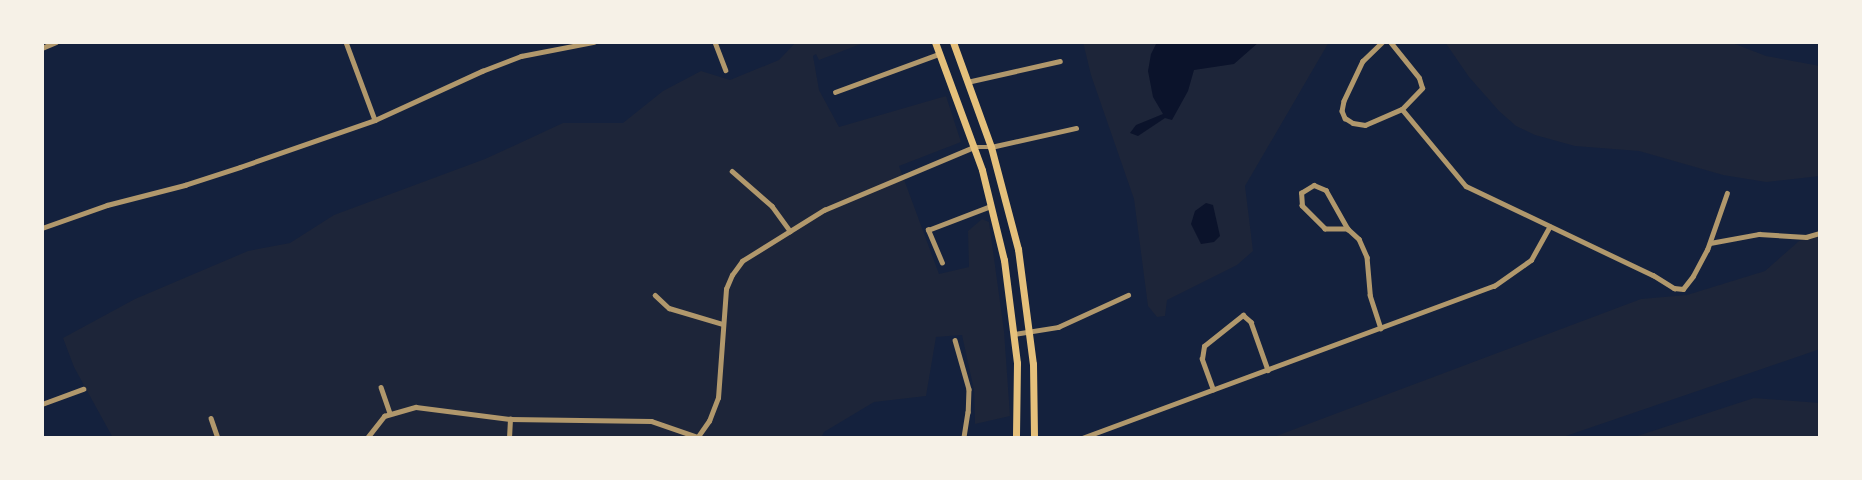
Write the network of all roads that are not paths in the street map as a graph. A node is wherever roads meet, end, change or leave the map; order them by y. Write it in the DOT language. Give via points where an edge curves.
graph roads {
  1 [pos="56,42"];
  2 [pos="346,42"];
  3 [pos="594,42"];
  4 [pos="715,42"];
  5 [pos="935,42"];
  6 [pos="953,42"];
  7 [pos="1383,42"];
  8 [pos="1390,42"];
  9 [pos="42,48"];
  10 [pos="939,54"];
  11 [pos="1060,62"];
  12 [pos="726,70"];
  13 [pos="968,82"];
  14 [pos="835,92"];
  15 [pos="1402,109"];
  16 [pos="375,120"];
  17 [pos="1076,128"];
  18 [pos="974,147"];
  19 [pos="991,147"];
  20 [pos="732,171"];
  21 [pos="1726,193"];
  22 [pos="991,206"];
  23 [pos="1550,227"];
  24 [pos="42,228"];
  25 [pos="1348,229"];
  26 [pos="790,231"];
  27 [pos="1820,233"];
  28 [pos="1710,243"];
  29 [pos="942,263"];
  30 [pos="655,295"];
  31 [pos="1128,295"];
  32 [pos="723,324"];
  33 [pos="1382,328"];
  34 [pos="1031,333"];
  35 [pos="1014,334"];
  36 [pos="956,340"];
  37 [pos="1268,370"];
  38 [pos="381,387"];
  39 [pos="83,389"];
  40 [pos="1213,390"];
  41 [pos="42,404"];
  42 [pos="390,413"];
  43 [pos="211,418"];
  44 [pos="510,419"];
  45 [pos="697,437"];
  46 [pos="218,438"];
  47 [pos="367,438"];
  48 [pos="509,438"];
  49 [pos="964,438"];
  50 [pos="1016,438"];
  51 [pos="1034,438"];
  52 [pos="1082,438"];
  1 -- 9 [label="street"];
  2 -- 16 [label="street"];
  3 -- 16 [label="street" via="521,56"];
  4 -- 12 [label="street"];
  5 -- 10 [label="main road"];
  6 -- 13 [label="main road"];
  7 -- 15 [label="street" via="1363,61 1342,111 1345,118 1365,125"];
  8 -- 15 [label="street" via="1419,78 1422,88"];
  10 -- 14 [label="street"];
  10 -- 18 [label="main road"];
  11 -- 13 [label="street"];
  13 -- 19 [label="main road"];
  15 -- 23 [label="street" via="1466,186"];
  16 -- 24 [label="street" via="185,185 107,204"];
  17 -- 19 [label="street"];
  18 -- 19 [label="street"];
  18 -- 22 [label="main road"];
  18 -- 26 [label="street" via="854,195"];
  19 -- 34 [label="main road" via="1014,229"];
  20 -- 26 [label="street" via="772,206"];
  21 -- 28 [label="street"];
  22 -- 29 [label="street" via="928,230"];
  22 -- 35 [label="main road"];
  23 -- 28 [label="street" via="1683,289"];
  23 -- 33 [label="street" via="1531,260 1508,278"];
  25 -- 25 [label="street" via="1326,189 1314,185 1301,194 1302,206 1325,229"];
  25 -- 33 [label="street" via="1359,239 1367,257 1370,296"];
  26 -- 32 [label="street" via="736,268 726,289"];
  27 -- 28 [label="street" via="1806,237 1760,234"];
  30 -- 32 [label="street" via="669,308"];
  31 -- 34 [label="street" via="1058,327"];
  32 -- 45 [label="street" via="718,398 709,422"];
  33 -- 37 [label="street"];
  34 -- 35 [label="street"];
  34 -- 51 [label="main road"];
  35 -- 50 [label="main road"];
  36 -- 49 [label="street" via="969,389"];
  37 -- 40 [label="street"];
  37 -- 40 [label="street" via="1251,322 1243,315 1204,346 1202,359"];
  38 -- 42 [label="street"];
  39 -- 41 [label="street"];
  40 -- 52 [label="street"];
  42 -- 44 [label="street" via="404,408 429,408"];
  42 -- 47 [label="street" via="376,423"];
  43 -- 46 [label="street"];
  44 -- 45 [label="street" via="651,421"];
  44 -- 48 [label="street"];
}
